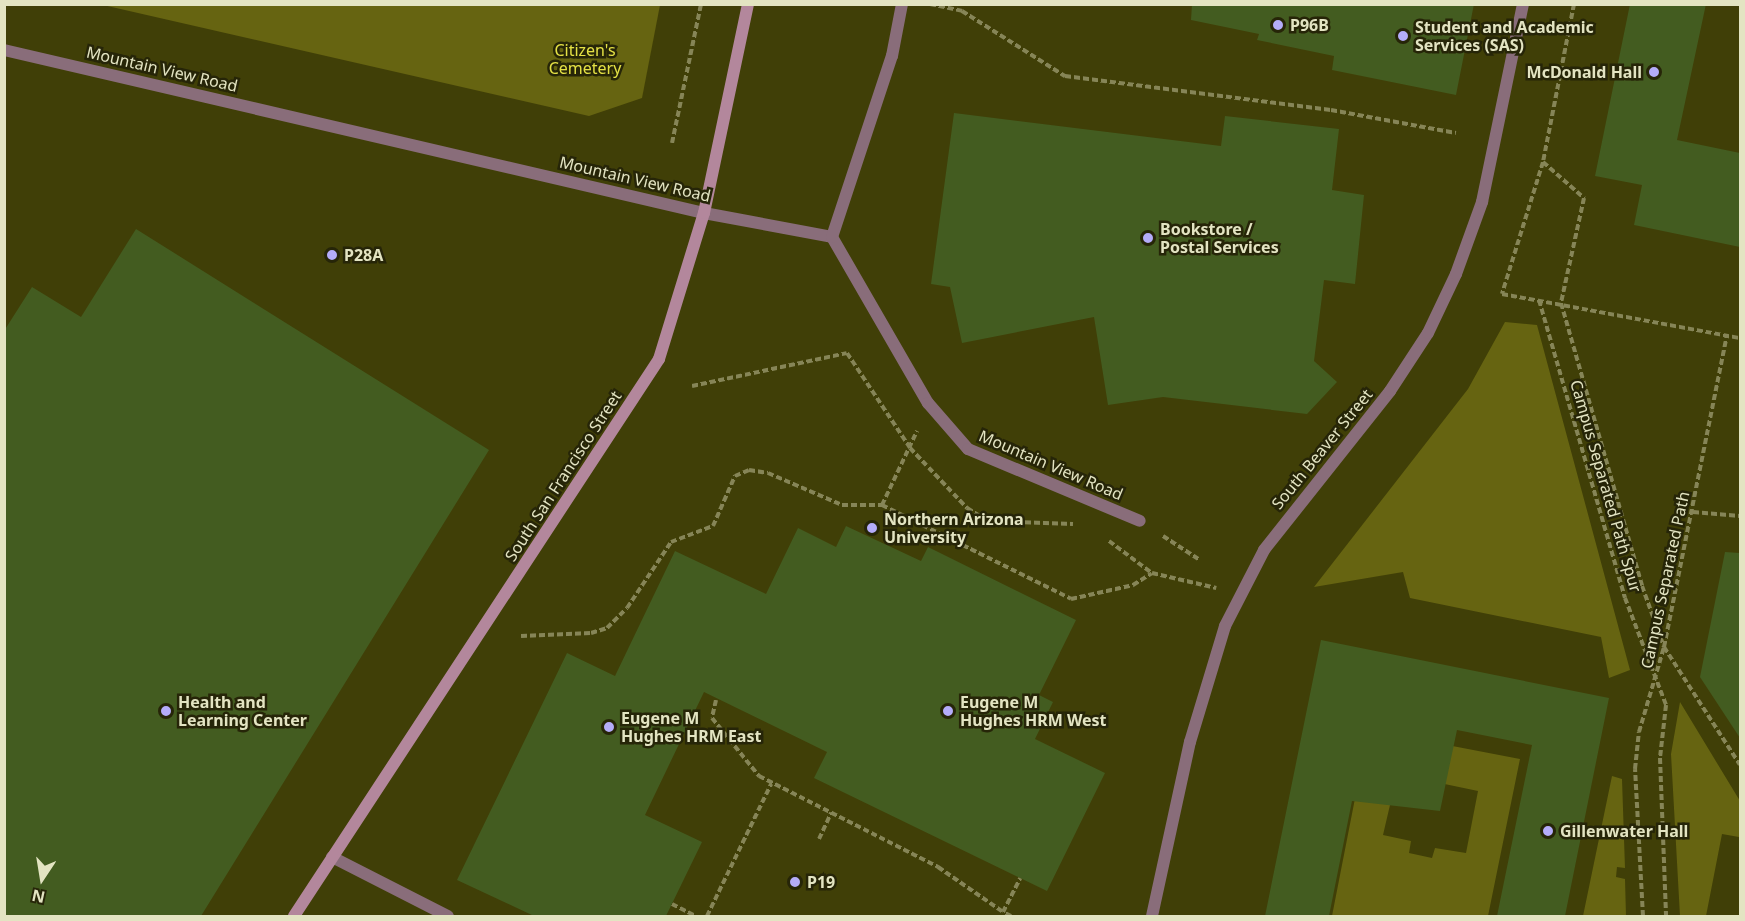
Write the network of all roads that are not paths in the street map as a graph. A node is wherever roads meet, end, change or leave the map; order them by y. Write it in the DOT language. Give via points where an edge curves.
graph roads {
  1 [pos="748,4"];
  2 [pos="902,4"];
  3 [pos="1523,4"];
  4 [pos="4,50"];
  5 [pos="704,213"];
  6 [pos="832,237"];
  7 [pos="1140,521"];
  8 [pos="332,857"];
  9 [pos="294,916"];
  10 [pos="448,916"];
  11 [pos="1152,916"];
  1 -- 5 [label="street, South San Francisco Street"];
  2 -- 6 [label="street" via="892,56"];
  3 -- 11 [label="street, South Beaver Street" via="1482,202 1456,274 1432,323 1390,391 1264,550 1225,626 1187,752"];
  4 -- 5 [label="street, Mountain View Road"];
  5 -- 6 [label="street, Mountain View Road"];
  5 -- 8 [label="street, South San Francisco Street" via="659,359"];
  6 -- 7 [label="street, Mountain View Road" via="928,403 968,449"];
  8 -- 9 [label="street, South San Francisco Street"];
  8 -- 10 [label="street"];
}
